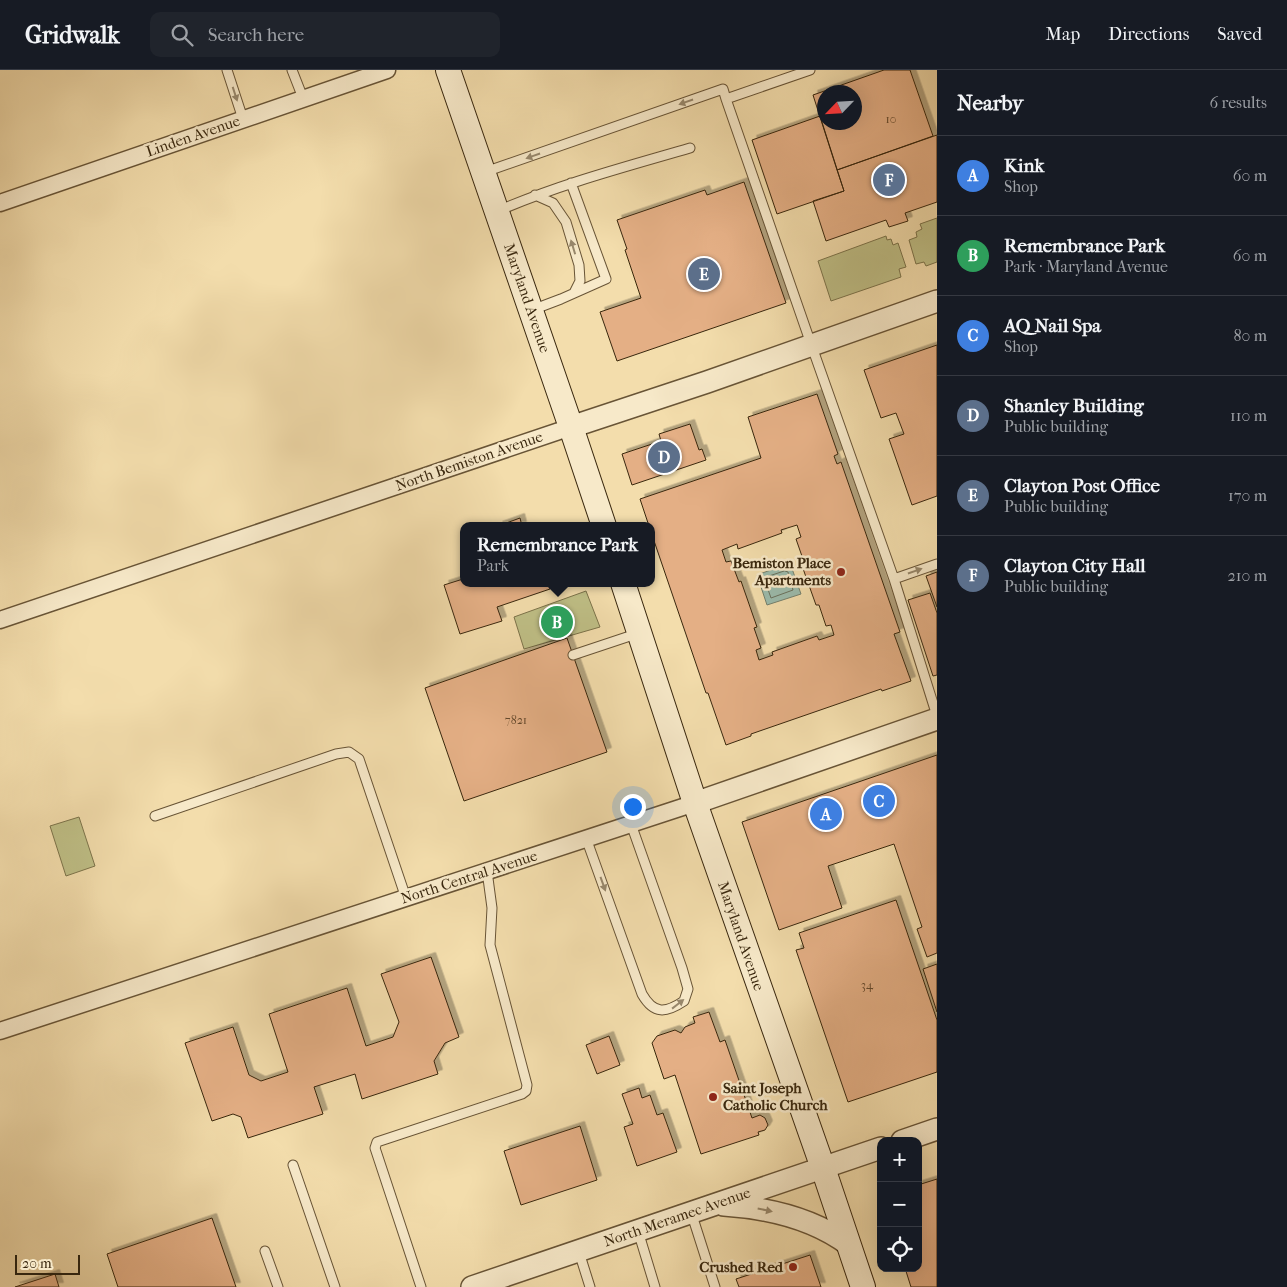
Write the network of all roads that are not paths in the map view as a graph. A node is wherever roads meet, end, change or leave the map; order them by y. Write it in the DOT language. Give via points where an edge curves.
graph roads {
  1 [pos="226,70"];
  2 [pos="292,70"];
  3 [pos="387,70"];
  4 [pos="448,70"];
  5 [pos="810,70"];
  6 [pos="303,98"];
  7 [pos="726,99"];
  8 [pos="243,119"];
  9 [pos="690,148"];
  10 [pos="484,173"];
  11 [pos="571,183"];
  12 [pos="535,195"];
  13 [pos="0,202"];
  14 [pos="497,211"];
  15 [pos="574,294"];
  16 [pos="937,301"];
  17 [pos="532,311"];
  18 [pos="810,344"];
  19 [pos="571,426"];
  20 [pos="603,522"];
  21 [pos="937,564"];
  22 [pos="894,579"];
  23 [pos="624,587"];
  24 [pos="0,620"];
  25 [pos="639,632"];
  26 [pos="573,655"];
  27 [pos="937,718"];
  28 [pos="695,803"];
  29 [pos="155,816"];
  30 [pos="631,824"];
  31 [pos="586,838"];
  32 [pos="487,871"];
  33 [pos="406,898"];
  34 [pos="0,1031"];
  35 [pos="937,1129"];
  36 [pos="914,1137"];
  37 [pos="877,1149"];
  38 [pos="293,1164"];
  39 [pos="823,1168"];
  40 [pos="716,1204"];
  41 [pos="691,1212"];
  42 [pos="638,1231"];
  43 [pos="849,1245"];
  44 [pos="265,1251"];
  45 [pos="578,1251"];
  46 [pos="278,1287"];
  47 [pos="335,1287"];
  48 [pos="421,1287"];
  49 [pos="472,1287"];
  50 [pos="590,1287"];
  51 [pos="655,1287"];
  52 [pos="715,1287"];
  53 [pos="862,1287"];
  1 -- 8 [label="lane, one-way"];
  2 -- 6 [label="lane"];
  3 -- 6 [label="street, Linden Avenue"];
  4 -- 10 [label="main road, Maryland Avenue"];
  5 -- 7 [label="lane"];
  6 -- 8 [label="street, Linden Avenue"];
  7 -- 10 [label="lane, one-way" via="723,89"];
  7 -- 18 [label="lane"];
  8 -- 13 [label="street, Linden Avenue"];
  9 -- 11 [label="lane"];
  10 -- 14 [label="main road, Maryland Avenue"];
  11 -- 12 [label="lane"];
  11 -- 15 [label="lane" via="606,278"];
  12 -- 14 [label="lane"];
  15 -- 12 [label="lane, one-way" via="580,280 579,264 566,222 552,204"];
  14 -- 17 [label="main road, Maryland Avenue"];
  15 -- 17 [label="lane"];
  16 -- 18 [label="street, North Bemiston Avenue"];
  17 -- 19 [label="main road, Maryland Avenue"];
  18 -- 19 [label="street, North Bemiston Avenue" via="707,382"];
  18 -- 22 [label="lane"];
  19 -- 20 [label="main road, Maryland Avenue"];
  19 -- 24 [label="street, North Bemiston Avenue"];
  22 -- 21 [label="lane, one-way"];
  22 -- 27 [label="lane"];
  23 -- 25 [label="main road, Maryland Avenue"];
  25 -- 26 [label="lane"];
  25 -- 28 [label="main road, Maryland Avenue"];
  27 -- 28 [label="street, North Central Avenue"];
  28 -- 30 [label="street, North Central Avenue"];
  28 -- 39 [label="main road, Maryland Avenue"];
  29 -- 33 [label="lane" via="349,752 359,759"];
  30 -- 31 [label="street, North Central Avenue"];
  31 -- 30 [label="lane, one-way" via="642,994 648,1005 659,1010 671,1009 684,1001 688,989"];
  31 -- 32 [label="street, North Central Avenue"];
  32 -- 33 [label="street, North Central Avenue"];
  32 -- 48 [label="lane" via="492,908 490,945 527,1085 522,1094 377,1142 375,1148"];
  33 -- 34 [label="street, North Central Avenue"];
  35 -- 36 [label="street"];
  37 -- 39 [label="street, North Meramec Avenue"];
  38 -- 47 [label="lane"];
  39 -- 40 [label="street, North Meramec Avenue"];
  39 -- 43 [label="main road, Maryland Avenue"];
  40 -- 41 [label="street, North Meramec Avenue"];
  40 -- 43 [label="street, one-way" via="743,1206 799,1219 834,1234"];
  41 -- 42 [label="street, North Meramec Avenue"];
  41 -- 52 [label="lane"];
  42 -- 45 [label="street, North Meramec Avenue"];
  42 -- 51 [label="lane"];
  43 -- 53 [label="main road, Maryland Avenue"];
  44 -- 46 [label="lane"];
  45 -- 49 [label="street, North Meramec Avenue"];
  45 -- 50 [label="lane"];
}
